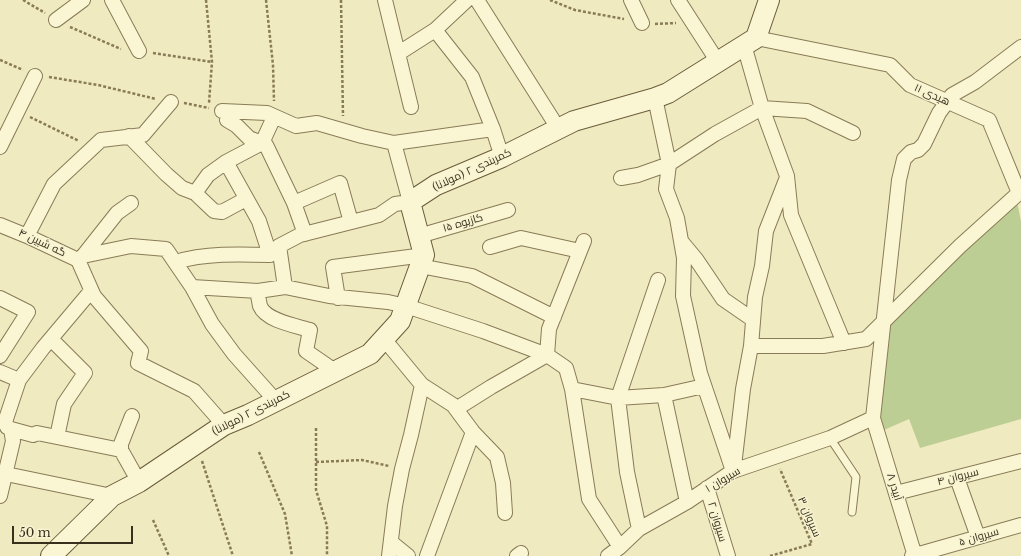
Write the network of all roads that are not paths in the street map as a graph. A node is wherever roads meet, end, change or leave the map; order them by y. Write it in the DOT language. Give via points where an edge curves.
graph roads {
  1 [pos="83,0"];
  2 [pos="112,0"];
  3 [pos="385,0"];
  4 [pos="467,0"];
  5 [pos="477,0"];
  6 [pos="631,0"];
  7 [pos="678,0"];
  8 [pos="769,0"];
  9 [pos="56,20"];
  10 [pos="642,23"];
  11 [pos="435,30"];
  12 [pos="750,41"];
  13 [pos="1021,47"];
  14 [pos="139,51"];
  15 [pos="399,53"];
  16 [pos="718,62"];
  17 [pos="36,76"];
  18 [pos="655,98"];
  19 [pos="947,101"];
  20 [pos="171,102"];
  21 [pos="411,107"];
  22 [pos="762,108"];
  23 [pos="274,117"];
  24 [pos="558,128"];
  25 [pos="493,129"];
  26 [pos="853,133"];
  27 [pos="129,136"];
  28 [pos="262,143"];
  29 [pos="394,143"];
  30 [pos="0,147"];
  31 [pos="502,157"];
  32 [pos="226,162"];
  33 [pos="669,164"];
  34 [pos="787,176"];
  35 [pos="621,178"];
  36 [pos="1020,192"];
  37 [pos="195,193"];
  38 [pos="246,199"];
  39 [pos="410,202"];
  40 [pos="131,203"];
  41 [pos="294,203"];
  42 [pos="508,210"];
  43 [pos="350,222"];
  44 [pos="0,225"];
  45 [pos="305,234"];
  46 [pos="27,236"];
  47 [pos="419,236"];
  48 [pos="681,240"];
  49 [pos="490,247"];
  50 [pos="274,250"];
  51 [pos="80,258"];
  52 [pos="422,260"];
  53 [pos="176,262"];
  54 [pos="658,280"];
  55 [pos="192,287"];
  56 [pos="285,287"];
  57 [pos="91,291"];
  58 [pos="258,291"];
  59 [pos="0,298"];
  60 [pos="338,298"];
  61 [pos="406,306"];
  62 [pos="554,317"];
  63 [pos="752,319"];
  64 [pos="884,321"];
  65 [pos="51,339"];
  66 [pos="384,339"];
  67 [pos="844,343"];
  68 [pos="751,346"];
  69 [pos="547,355"];
  70 [pos="0,356"];
  71 [pos="335,371"];
  72 [pos="0,372"];
  73 [pos="18,380"];
  74 [pos="422,384"];
  75 [pos="704,386"];
  76 [pos="572,389"];
  77 [pos="664,395"];
  78 [pos="618,398"];
  79 [pos="276,401"];
  80 [pos="456,409"];
  81 [pos="132,416"];
  82 [pos="873,418"];
  83 [pos="6,424"];
  84 [pos="224,425"];
  85 [pos="473,432"];
  86 [pos="57,437"];
  87 [pos="830,438"];
  88 [pos="121,450"];
  89 [pos="1021,461"];
  90 [pos="733,471"];
  91 [pos="6,474"];
  92 [pos="957,478"];
  93 [pos="139,482"];
  94 [pos="707,488"];
  95 [pos="896,493"];
  96 [pos="0,496"];
  97 [pos="112,496"];
  98 [pos="687,502"];
  99 [pos="852,512"];
  100 [pos="505,513"];
  101 [pos="1021,525"];
  102 [pos="640,529"];
  103 [pos="978,537"];
  104 [pos="620,547"];
  105 [pos="390,550"];
  106 [pos="51,556"];
  107 [pos="408,556"];
  108 [pos="427,556"];
  109 [pos="608,556"];
  110 [pos="728,556"];
  111 [pos="914,556"];
  1 -- 9 [label="street"];
  2 -- 14 [label="street"];
  3 -- 15 [label="street"];
  4 -- 11 [label="street"];
  5 -- 24 [label="street"];
  6 -- 10 [label="street"];
  7 -- 16 [label="street"];
  8 -- 12 [label="street"];
  11 -- 15 [label="street"];
  11 -- 25 [label="street" via="472,77"];
  12 -- 16 [label="street, کمربندی ۲ (مولانا)"];
  12 -- 19 [label="street, هیدی ۱۱" via="890,65 910,85"];
  12 -- 22 [label="street"];
  13 -- 19 [label="street"];
  15 -- 21 [label="street"];
  16 -- 18 [label="street, کمربندی ۲ (مولانا)" via="668,93"];
  17 -- 30 [label="street"];
  18 -- 24 [label="street, کمربندی ۲ (مولانا)"];
  18 -- 33 [label="street"];
  19 -- 36 [label="street, هیدی ۱۱" via="989,120"];
  19 -- 64 [label="street" via="924,144 904,159 899,180"];
  20 -- 27 [label="street" via="143,134"];
  22 -- 26 [label="street" via="807,111"];
  22 -- 33 [label="street" via="714,134"];
  22 -- 34 [label="street"];
  23 -- 28 [label="street"];
  23 -- 28 [label="street" via="267,113 219,113 249,138"];
  23 -- 29 [label="street" via="296,126 317,123"];
  24 -- 31 [label="street, کمربندی ۲ (مولانا)"];
  25 -- 29 [label="street"];
  25 -- 31 [label="street"];
  27 -- 37 [label="street" via="182,188"];
  27 -- 46 [label="street" via="101,140 54,184"];
  28 -- 32 [label="street"];
  28 -- 41 [label="street" via="266,145"];
  29 -- 39 [label="street"];
  31 -- 39 [label="street, کمربندی ۲ (مولانا)" via="436,185"];
  32 -- 37 [label="street" via="208,175"];
  32 -- 38 [label="street"];
  33 -- 35 [label="street"];
  33 -- 48 [label="street" via="666,189 677,218"];
  34 -- 63 [label="street" via="766,231"];
  34 -- 67 [label="street" via="791,215"];
  36 -- 64 [label="street" via="960,246"];
  37 -- 38 [label="street" via="214,212 222,212"];
  38 -- 50 [label="street"];
  39 -- 43 [label="street" via="395,204 379,215"];
  39 -- 47 [label="street"];
  40 -- 51 [label="street" via="116,213"];
  41 -- 43 [label="street" via="340,183"];
  41 -- 45 [label="street"];
  42 -- 47 [label="street, کازیوه ۱۵"];
  43 -- 45 [label="street"];
  44 -- 46 [label="street, گه شبین ۴"];
  45 -- 50 [label="street"];
  46 -- 51 [label="street, گه شبین ۴"];
  47 -- 52 [label="street"];
  48 -- 63 [label="street" via="723,299"];
  48 -- 75 [label="street" via="684,258 682,296"];
  49 -- 62 [label="street" via="521,238 582,246"];
  50 -- 53 [label="street" via="188,258"];
  50 -- 56 [label="street"];
  51 -- 53 [label="street" via="131,246 166,249"];
  51 -- 57 [label="street"];
  52 -- 60 [label="street" via="333,267"];
  52 -- 61 [label="street, کمربندی ۲ (مولانا)"];
  52 -- 62 [label="street" via="472,276"];
  53 -- 55 [label="street"];
  54 -- 78 [label="street"];
  55 -- 58 [label="street"];
  55 -- 79 [label="street" via="212,324 234,354"];
  56 -- 58 [label="street"];
  56 -- 60 [label="street"];
  57 -- 65 [label="street"];
  57 -- 84 [label="street" via="141,351 138,363 194,391"];
  58 -- 71 [label="street" via="261,307 266,314 282,322 310,330 306,352"];
  59 -- 70 [label="street" via="28,312"];
  60 -- 61 [label="street"];
  61 -- 66 [label="street, کمربندی ۲ (مولانا)" via="400,321"];
  61 -- 69 [label="street"];
  62 -- 69 [label="street" via="549,329"];
  63 -- 68 [label="street"];
  64 -- 67 [label="street" via="866,339"];
  64 -- 82 [label="street"];
  65 -- 73 [label="street"];
  65 -- 86 [label="street" via="85,373 64,404"];
  66 -- 71 [label="street, کمربندی ۲ (مولانا)" via="370,354"];
  66 -- 74 [label="street"];
  67 -- 68 [label="street" via="823,346"];
  68 -- 90 [label="street"];
  69 -- 76 [label="street" via="566,368"];
  69 -- 80 [label="street"];
  71 -- 79 [label="street, کمربندی ۲ (مولانا)"];
  72 -- 73 [label="street"];
  73 -- 83 [label="street"];
  74 -- 80 [label="street"];
  74 -- 105 [label="street" via="402,469"];
  75 -- 77 [label="street"];
  75 -- 90 [label="street"];
  76 -- 78 [label="street"];
  76 -- 104 [label="street" via="590,499"];
  77 -- 78 [label="street"];
  77 -- 98 [label="street"];
  78 -- 102 [label="street" via="627,472"];
  79 -- 84 [label="street, کمربندی ۲ (مولانا)"];
  80 -- 85 [label="street"];
  81 -- 88 [label="street"];
  82 -- 87 [label="street, سیروان ۱"];
  82 -- 95 [label="street, آبیدر ۸"];
  83 -- 86 [label="street" via="33,435 37,433"];
  83 -- 91 [label="street" via="13,441"];
  84 -- 93 [label="street, کمربندی ۲ (مولانا)"];
  85 -- 100 [label="street" via="498,456"];
  85 -- 108 [label="street"];
  86 -- 88 [label="street"];
  87 -- 90 [label="street, سیروان ۱"];
  87 -- 99 [label="lane" via="856,477"];
  88 -- 93 [label="street"];
  89 -- 92 [label="street, سیروان ۴"];
  90 -- 94 [label="street, سیروان ۱"];
  91 -- 96 [label="street"];
  91 -- 97 [label="street"];
  92 -- 95 [label="street, سیروان ۴"];
  92 -- 103 [label="street"];
  93 -- 97 [label="street, کمربندی ۲ (مولانا)"];
  94 -- 98 [label="street, سیروان ۱"];
  94 -- 110 [label="street, سیروان ۲"];
  95 -- 111 [label="street, آبیدر ۸"];
  97 -- 106 [label="street, کمربندی ۲ (مولانا)"];
  98 -- 102 [label="street, سیروان ۱"];
  101 -- 103 [label="street, سیروان ۵"];
  102 -- 104 [label="street, سیروان ۱"];
  103 -- 111 [label="street, سیروان ۵"];
  104 -- 109 [label="street, سیروان ۱"];
  105 -- 107 [label="street"];
}
